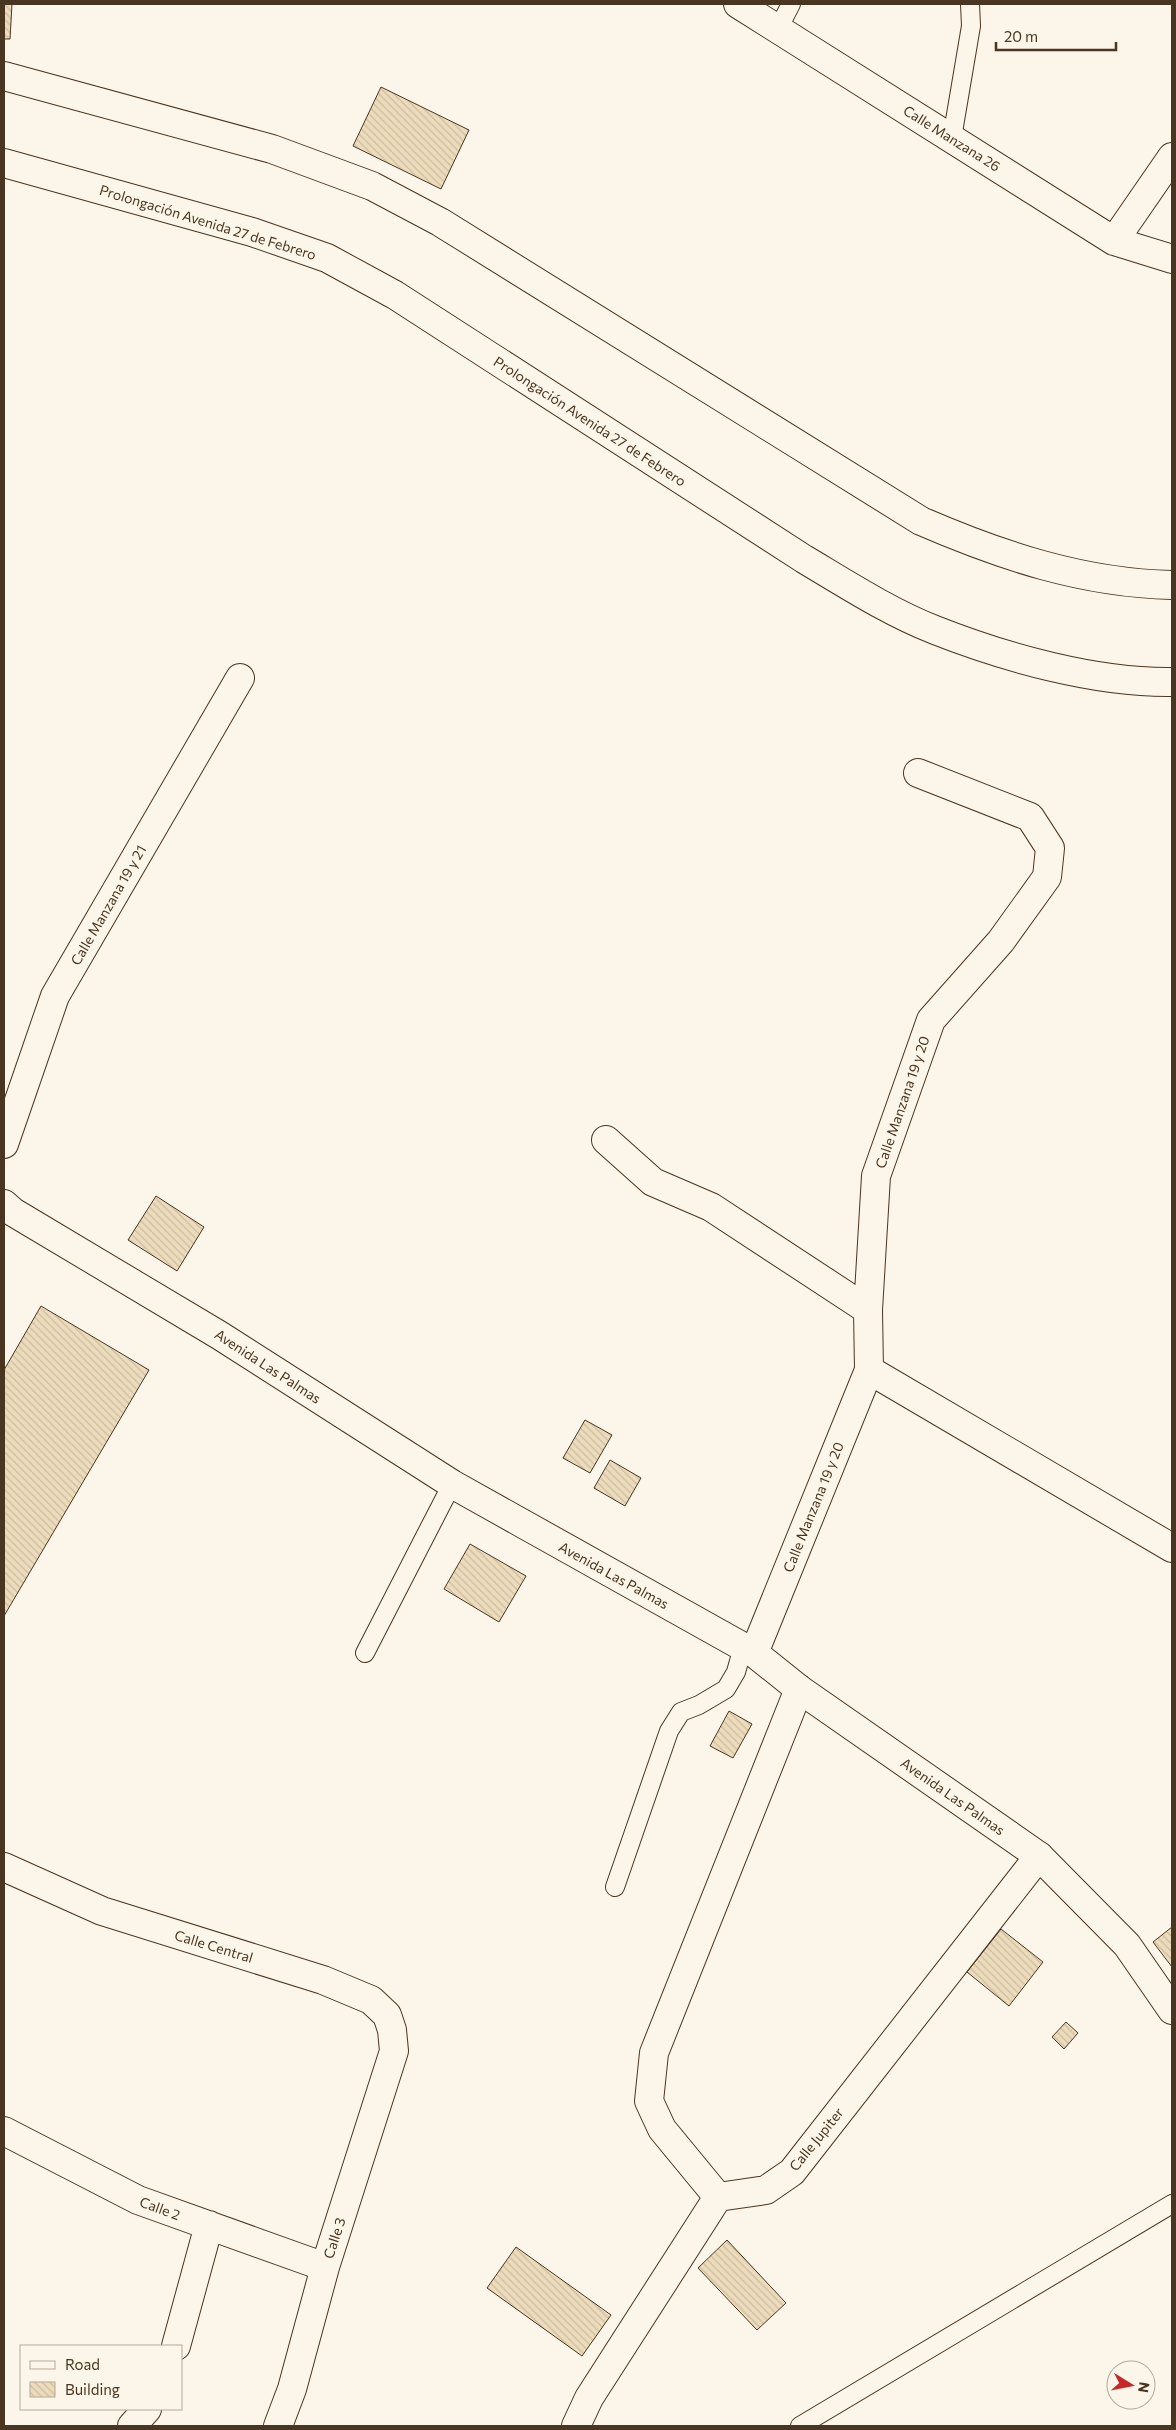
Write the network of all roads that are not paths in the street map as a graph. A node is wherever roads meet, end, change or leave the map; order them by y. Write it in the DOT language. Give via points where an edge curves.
graph roads {
  1 [pos="738,4"];
  2 [pos="791,4"];
  3 [pos="970,4"];
  4 [pos="778,29"];
  5 [pos="4,76"];
  6 [pos="952,138"];
  7 [pos="1172,157"];
  8 [pos="4,162"];
  9 [pos="1114,241"];
  10 [pos="1172,259"];
  11 [pos="1172,585"];
  12 [pos="240,678"];
  13 [pos="1172,682"];
  14 [pos="918,773"];
  15 [pos="606,1140"];
  16 [pos="4,1144"];
  17 [pos="7,1212"];
  18 [pos="868,1310"];
  19 [pos="868,1370"];
  20 [pos="452,1484"];
  21 [pos="1172,1548"];
  22 [pos="749,1650"];
  23 [pos="365,1653"];
  24 [pos="799,1689"];
  25 [pos="1039,1856"];
  26 [pos="4,1867"];
  27 [pos="615,1887"];
  28 [pos="1172,2010"];
  29 [pos="394,2051"];
  30 [pos="4,2131"];
  31 [pos="718,2197"];
  32 [pos="1172,2204"];
  33 [pos="208,2225"];
  34 [pos="324,2267"];
  35 [pos="176,2345"];
  36 [pos="146,2410"];
  37 [pos="132,2426"];
  38 [pos="278,2426"];
  39 [pos="576,2426"];
  40 [pos="800,2426"];
  1 -- 4 [label="street, Calle Manzana 26"];
  2 -- 4 [label="lane"];
  3 -- 6 [label="lane" via="971,26"];
  4 -- 6 [label="street, Calle Manzana 26"];
  5 -- 11 [label="street" via="272,149 372,186 440,222 921,521 1027,562 1093,577"];
  6 -- 9 [label="street, Calle Manzana 26"];
  7 -- 9 [label="street"];
  8 -- 13 [label="street, Prolongación Avenida 27 de Febrero" via="252,232 327,258 395,295 804,559 859,592 934,630 1082,673 1140,682"];
  9 -- 10 [label="street, Calle Manzana 26"];
  12 -- 16 [label="street, Calle Manzana 19 y 21" via="55,996"];
  14 -- 18 [label="street, Calle Manzana 19 y 20" via="1030,818 1050,848 1048,877 1001,941 931,1020 876,1176"];
  15 -- 18 [label="street" via="654,1182 711,1207"];
  17 -- 20 [label="street, Avenida Las Palmas" via="219,1335"];
  18 -- 19 [label="street, Calle Manzana 19 y 20"];
  19 -- 21 [label="street"];
  19 -- 22 [label="street, Calle Manzana 19 y 20"];
  20 -- 22 [label="street, Avenida Las Palmas"];
  20 -- 23 [label="lane"];
  22 -- 24 [label="street, Avenida Las Palmas"];
  22 -- 27 [label="lane" via="726,1689 681,1712 669,1731"];
  24 -- 25 [label="street, Avenida Las Palmas"];
  24 -- 31 [label="street" via="654,2053 649,2100 662,2129"];
  25 -- 28 [label="street, Avenida Las Palmas" via="1127,1945"];
  25 -- 31 [label="street, Calle Jupiter" via="792,2172 766,2190"];
  26 -- 29 [label="street, Calle Central" via="102,1911 323,1980 371,2000 387,2015"];
  29 -- 34 [label="street, Calle 3"];
  30 -- 33 [label="street, Calle 2" via="138,2200"];
  31 -- 39 [label="street" via="589,2398"];
  32 -- 40 [label="lane"];
  33 -- 34 [label="street, Calle 2"];
  33 -- 35 [label="street"];
  34 -- 38 [label="street, Calle 3" via="292,2389"];
  36 -- 37 [label="street"];
}
